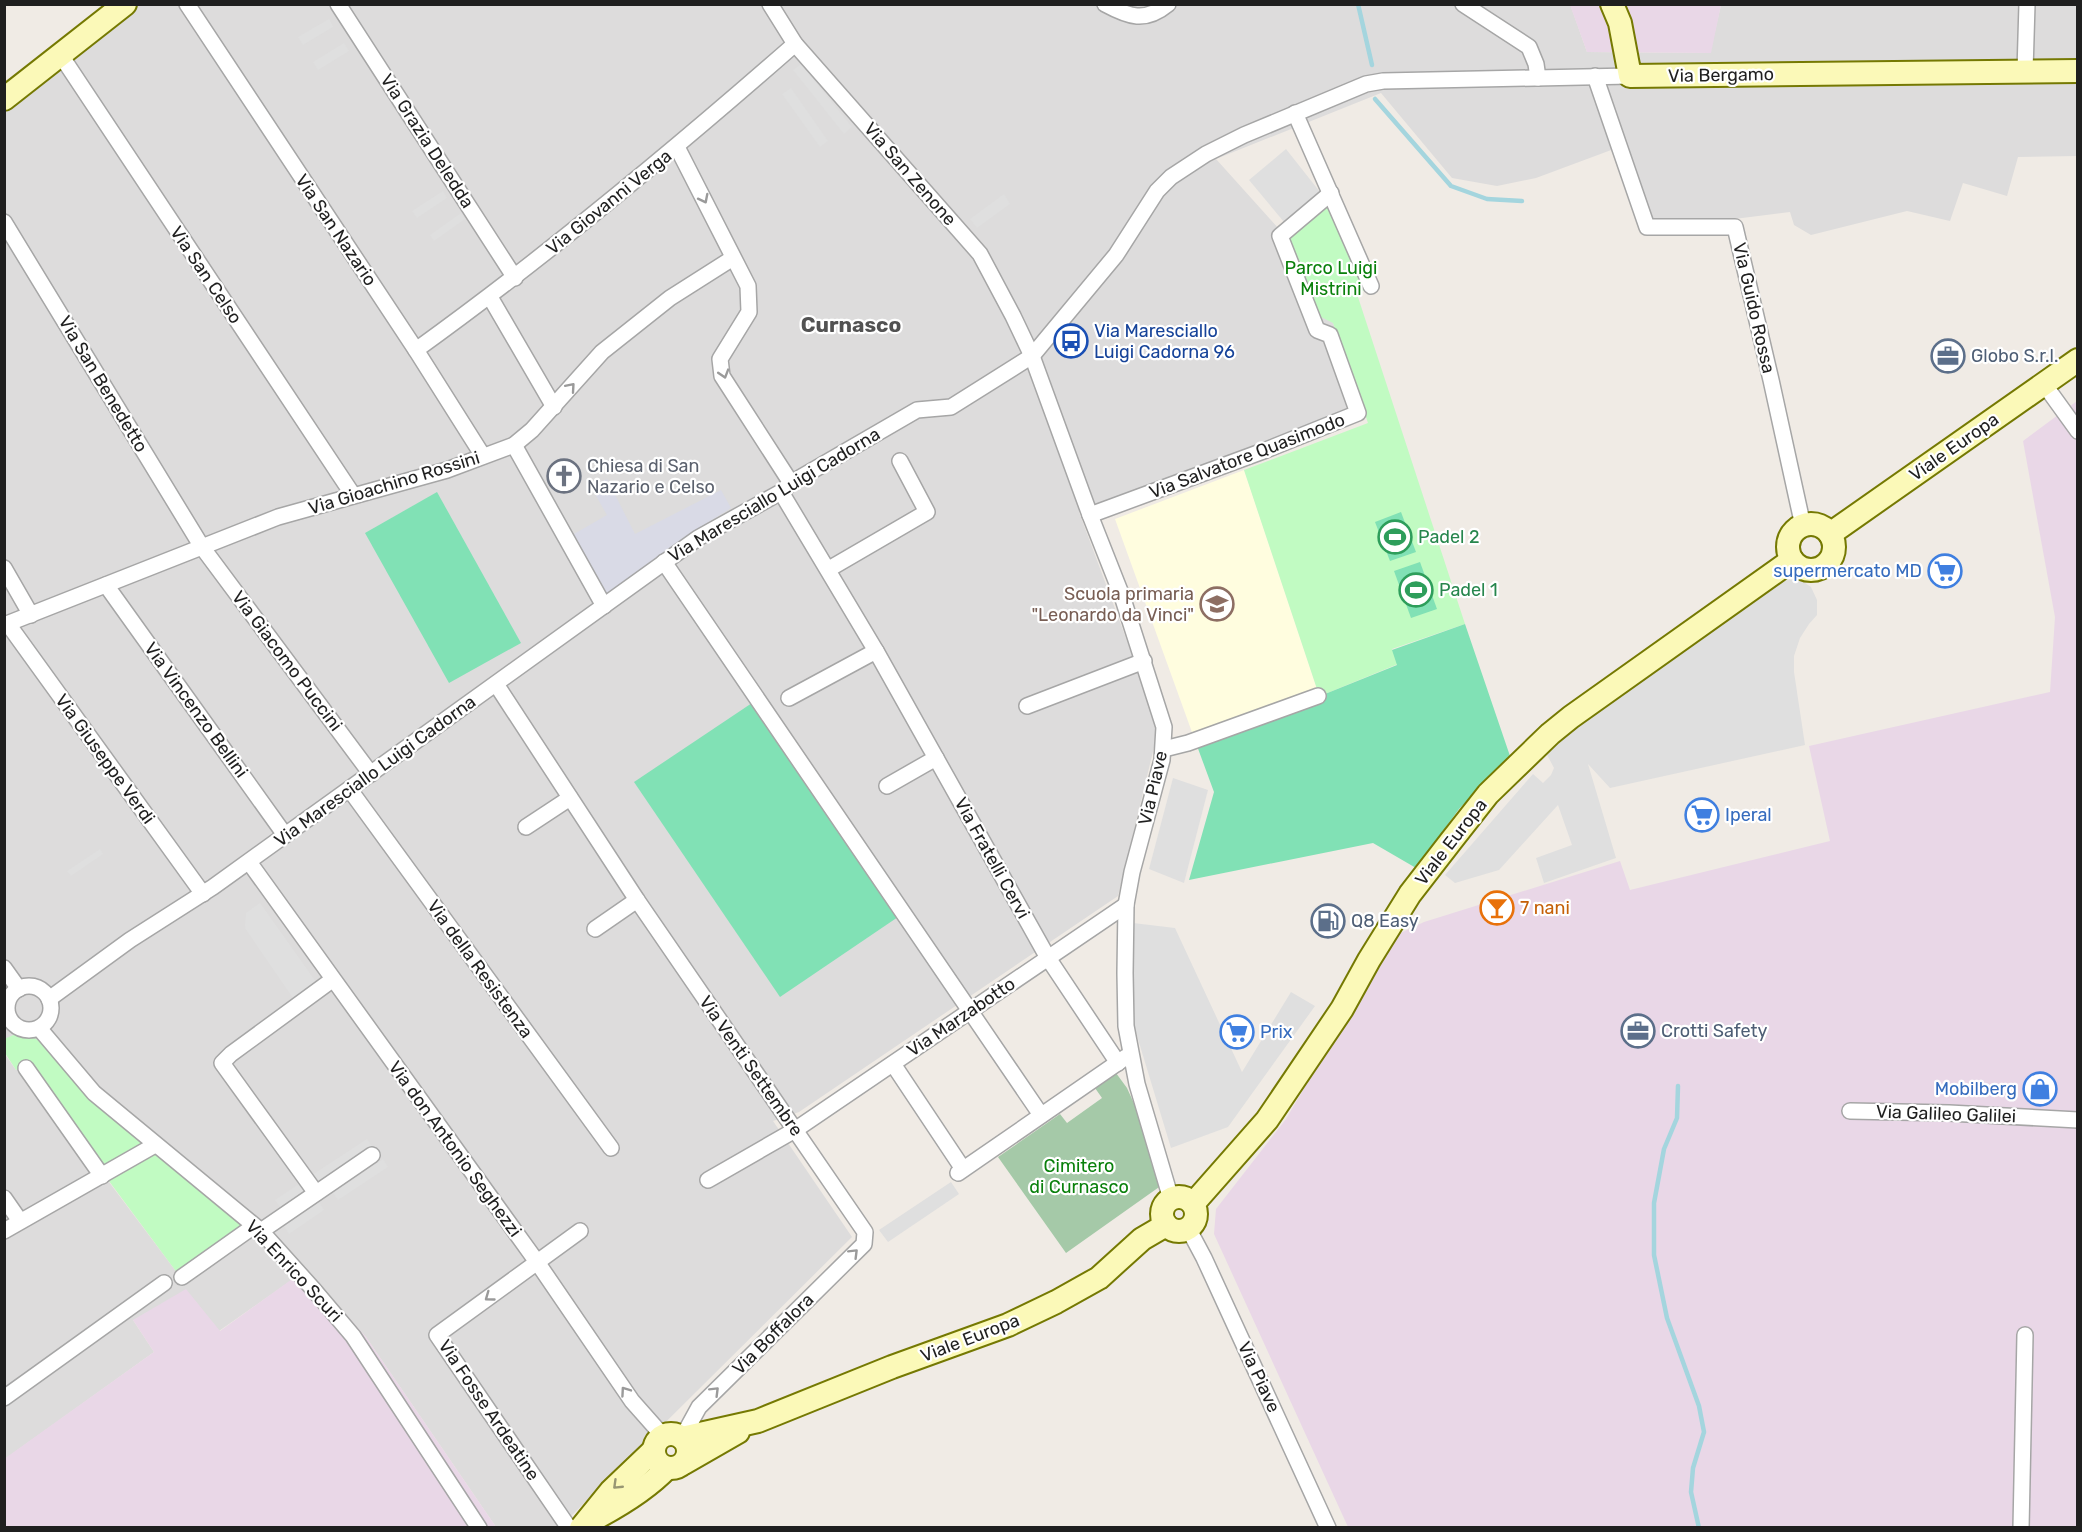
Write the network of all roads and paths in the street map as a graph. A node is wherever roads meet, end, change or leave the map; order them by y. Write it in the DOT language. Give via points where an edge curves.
graph roads {
  1 [pos="125,4"];
  2 [pos="187,4"];
  3 [pos="338,4"];
  4 [pos="770,4"];
  5 [pos="1105,4"];
  6 [pos="1168,4"];
  7 [pos="1463,4"];
  8 [pos="1612,4"];
  9 [pos="2027,4"];
  10 [pos="795,44"];
  11 [pos="60,54"];
  12 [pos="2025,71"];
  13 [pos="2078,71"];
  14 [pos="1595,76"];
  15 [pos="1630,76"];
  16 [pos="1538,78"];
  17 [pos="1366,84"];
  18 [pos="4,99"];
  19 [pos="1295,113"];
  20 [pos="677,147"];
  21 [pos="1331,193"];
  22 [pos="4,222"];
  23 [pos="733,258"];
  24 [pos="515,278"];
  25 [pos="1371,286"];
  26 [pos="490,297"];
  27 [pos="416,350"];
  28 [pos="1032,356"];
  29 [pos="2078,360"];
  30 [pos="2044,384"];
  31 [pos="554,407"];
  32 [pos="2078,431"];
  33 [pos="514,446"];
  34 [pos="483,456"];
  35 [pos="900,461"];
  36 [pos="786,487"];
  37 [pos="353,495"];
  38 [pos="1089,515"];
  39 [pos="1803,526"];
  40 [pos="1830,534"];
  41 [pos="202,547"];
  42 [pos="1792,560"];
  43 [pos="664,562"];
  44 [pos="4,568"];
  45 [pos="829,569"];
  46 [pos="106,585"];
  47 [pos="604,606"];
  48 [pos="31,615"];
  49 [pos="6,624"];
  50 [pos="876,651"];
  51 [pos="1143,661"];
  52 [pos="496,684"];
  53 [pos="1318,696"];
  54 [pos="789,698"];
  55 [pos="1027,706"];
  56 [pos="1164,749"];
  57 [pos="936,758"];
  58 [pos="371,774"];
  59 [pos="888,786"];
  60 [pos="350,789"];
  61 [pos="570,798"];
  62 [pos="526,827"];
  63 [pos="285,835"];
  64 [pos="249,862"];
  65 [pos="203,894"];
  66 [pos="637,900"];
  67 [pos="1126,905"];
  68 [pos="595,929"];
  69 [pos="1048,958"];
  70 [pos="4,968"];
  71 [pos="332,980"];
  72 [pos="19,989"];
  73 [pos="49,999"];
  74 [pos="969,1012"];
  75 [pos="8,1024"];
  76 [pos="39,1028"];
  77 [pos="1131,1054"];
  78 [pos="1118,1063"];
  79 [pos="893,1064"];
  80 [pos="26,1068"];
  81 [pos="1850,1111"];
  82 [pos="1041,1115"];
  83 [pos="2078,1120"];
  84 [pos="795,1130"];
  85 [pos="155,1145"];
  86 [pos="611,1148"];
  87 [pos="372,1155"];
  88 [pos="102,1176"];
  89 [pos="708,1180"];
  90 [pos="316,1193"];
  91 [pos="4,1198"];
  92 [pos="1170,1198"];
  93 [pos="1193,1204"];
  94 [pos="20,1221"];
  95 [pos="1166,1225"];
  96 [pos="1188,1228"];
  97 [pos="258,1229"];
  98 [pos="4,1231"];
  99 [pos="580,1232"];
  100 [pos="865,1232"];
  101 [pos="537,1262"];
  102 [pos="182,1277"];
  103 [pos="164,1283"];
  104 [pos="2025,1335"];
  105 [pos="4,1398"];
  106 [pos="670,1451"];
  107 [pos="578,1526"];
  108 [pos="479,1527"];
  109 [pos="1328,1527"];
  110 [pos="2021,1527"];
  1 -- 11 [label="street"];
  2 -- 27 [label="street, Via San Nazario"];
  3 -- 24 [label="street, Via Grazia Deledda"];
  4 -- 10 [label="street, Via San Zenone"];
  5 -- 6 [label="street" via="1138,18 1157,13"];
  7 -- 16 [label="street" via="1529,47"];
  8 -- 15 [label="street" via="1620,23"];
  9 -- 12 [label="street"];
  10 -- 20 [label="street, Via Giovanni Verga"];
  10 -- 28 [label="street, Via San Zenone" via="980,254"];
  11 -- 18 [label="street"];
  11 -- 37 [label="street, Via San Celso"];
  12 -- 13 [label="street, Via Bergamo"];
  12 -- 15 [label="street, Via Bergamo"];
  14 -- 15 [label="street, Via Bergamo"];
  14 -- 16 [label="street, Via Bergamo"];
  14 -- 39 [label="street, Via Guido Rossa" via="1647,227 1735,227"];
  16 -- 17 [label="street, Via Bergamo"];
  17 -- 19 [label="street, Via Maresciallo Luigi Cadorna"];
  19 -- 21 [label="street"];
  19 -- 28 [label="street, Via Maresciallo Luigi Cadorna" via="1206,154 1171,177 1157,191 1116,255"];
  20 -- 23 [label="street, Via Fratelli Cervi, one-way"];
  20 -- 24 [label="street, Via Giovanni Verga"];
  21 -- 25 [label="street"];
  21 -- 38 [label="street, Via Salvatore Quasimodo" via="1280,236 1317,330 1330,335 1358,413"];
  22 -- 41 [label="street, Via San Benedetto"];
  31 -- 23 [label="street, Via Gioachino Rossini, one-way" via="602,352 670,298"];
  23 -- 36 [label="street, Via Fratelli Cervi, one-way" via="748,286 749,312 720,359 722,376"];
  24 -- 26 [label="street, Via Giovanni Verga"];
  26 -- 27 [label="street, Via Giovanni Verga"];
  26 -- 31 [label="street"];
  27 -- 34 [label="street, Via San Nazario"];
  28 -- 36 [label="street, Via Maresciallo Luigi Cadorna" via="951,407 917,410"];
  28 -- 38 [label="street, Via Piave"];
  29 -- 30 [label="street, Viale Europa"];
  30 -- 32 [label="street"];
  30 -- 40 [label="street, Viale Europa"];
  31 -- 33 [label="street, Via Gioachino Rossini"];
  33 -- 34 [label="street, Via Gioachino Rossini"];
  33 -- 47 [label="street"];
  34 -- 37 [label="street, Via Gioachino Rossini" via="447,470"];
  35 -- 45 [label="street" via="927,512"];
  36 -- 43 [label="street, Via Maresciallo Luigi Cadorna"];
  36 -- 45 [label="street, Via Fratelli Cervi"];
  37 -- 41 [label="street, Via Gioachino Rossini" via="278,517"];
  38 -- 51 [label="street, Via Piave"];
  39 -- 40 [label="street" via="1818,525"];
  39 -- 42 [label="street" via="1790,538"];
  40 -- 42 [label="street" via="1834,541 1833,556 1822,568 1809,570"];
  41 -- 46 [label="street, Via Gioachino Rossini"];
  41 -- 58 [label="street, Via Giacomo Puccini"];
  42 -- 93 [label="street, Viale Europa" via="1571,717 1488,794 1410,894 1342,1009 1267,1120"];
  43 -- 47 [label="street, Via Maresciallo Luigi Cadorna"];
  43 -- 74 [label="street"];
  44 -- 48 [label="street"];
  45 -- 50 [label="street, Via Fratelli Cervi"];
  46 -- 48 [label="street, Via Gioachino Rossini"];
  46 -- 63 [label="street, Via Vincenzo Bellini"];
  47 -- 52 [label="street, Via Maresciallo Luigi Cadorna"];
  48 -- 49 [label="street, Via Gioachino Rossini"];
  49 -- 65 [label="street, Via Giuseppe Verdi"];
  50 -- 54 [label="street"];
  50 -- 57 [label="street, Via Fratelli Cervi"];
  51 -- 55 [label="street"];
  51 -- 56 [label="street, Via Piave" via="1164,727"];
  52 -- 58 [label="street, Via Maresciallo Luigi Cadorna"];
  52 -- 61 [label="street, Via Venti Settembre"];
  53 -- 56 [label="street"];
  56 -- 67 [label="street, Via Piave"];
  57 -- 59 [label="street"];
  57 -- 69 [label="street, Via Fratelli Cervi"];
  58 -- 60 [label="street, Via Maresciallo Luigi Cadorna"];
  60 -- 63 [label="street, Via Maresciallo Luigi Cadorna"];
  60 -- 86 [label="street, Via della Resistenza"];
  61 -- 62 [label="street"];
  61 -- 66 [label="street, Via Venti Settembre"];
  63 -- 64 [label="street, Via Maresciallo Luigi Cadorna"];
  64 -- 65 [label="street, Via Maresciallo Luigi Cadorna"];
  64 -- 71 [label="street, Via don Antonio Seghezzi"];
  65 -- 73 [label="street, Via Maresciallo Luigi Cadorna" via="130,940"];
  66 -- 68 [label="street"];
  66 -- 84 [label="street, Via Venti Settembre"];
  67 -- 69 [label="street, Via Marzabotto"];
  67 -- 77 [label="street, Via Piave" via="1126,1026"];
  69 -- 74 [label="street, Via Marzabotto"];
  69 -- 78 [label="street, Via Fratelli Cervi"];
  70 -- 72 [label="street"];
  71 -- 90 [label="street" via="222,1063"];
  71 -- 101 [label="street, Via don Antonio Seghezzi"];
  72 -- 73 [label="street" via="38,988"];
  72 -- 75 [label="street" via="8,1001"];
  73 -- 76 [label="street" via="48,1019"];
  74 -- 79 [label="street, Via Marzabotto"];
  74 -- 82 [label="street"];
  75 -- 76 [label="street" via="26,1030"];
  76 -- 85 [label="street, Via Enrico Scuri" via="94,1093"];
  77 -- 78 [label="street"];
  77 -- 92 [label="street, Via Piave"];
  78 -- 82 [label="street"];
  79 -- 82 [label="street" via="960,1171"];
  79 -- 84 [label="street, Via Marzabotto"];
  80 -- 88 [label="street"];
  81 -- 83 [label="street, Via Galileo Galilei"];
  84 -- 89 [label="street, Via Marzabotto"];
  84 -- 100 [label="street, Via Venti Settembre"];
  85 -- 88 [label="street"];
  85 -- 97 [label="street, Via Enrico Scuri"];
  87 -- 90 [label="street"];
  88 -- 94 [label="street"];
  90 -- 97 [label="street"];
  91 -- 94 [label="street"];
  92 -- 93 [label="street" via="1180,1196"];
  92 -- 95 [label="street" via="1162,1210"];
  93 -- 96 [label="street, Viale Europa" via="1196,1214"];
  94 -- 98 [label="street"];
  95 -- 96 [label="street" via="1179,1231"];
  95 -- 106 [label="street, Viale Europa" via="1142,1239 1098,1278 1008,1325"];
  96 -- 109 [label="street, Via Piave"];
  97 -- 102 [label="street"];
  97 -- 108 [label="street, Via Enrico Scuri" via="353,1336"];
  99 -- 101 [label="street"];
  106 -- 100 [label="street, Via Boffalora, one-way" via="699,1407 864,1244"];
  106 -- 101 [label="street, Via don Antonio Seghezzi, one-way"];
  101 -- 107 [label="street, Via Fosse Ardeatine, one-way" via="436,1335"];
  103 -- 105 [label="street"];
  104 -- 110 [label="street"];
  106 -- 107 [label="street, Via Boffalora" via="611,1491"];
}
